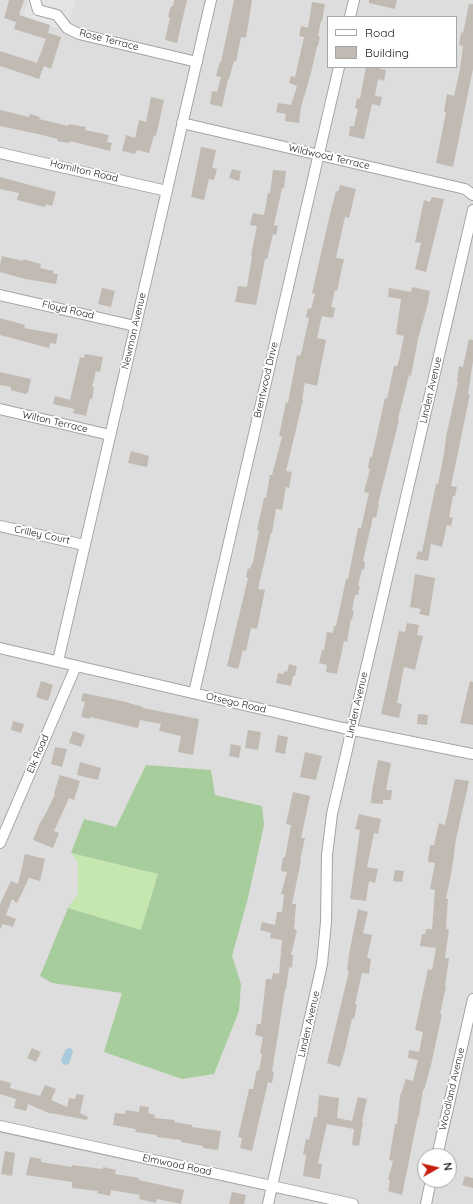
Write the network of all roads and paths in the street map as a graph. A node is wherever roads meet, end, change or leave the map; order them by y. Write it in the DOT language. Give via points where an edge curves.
graph roads {
  1 [pos="35,0"];
  2 [pos="211,0"];
  3 [pos="354,0"];
  4 [pos="350,16"];
  5 [pos="197,62"];
  6 [pos="339,68"];
  7 [pos="182,123"];
  8 [pos="0,153"];
  9 [pos="318,155"];
  10 [pos="167,191"];
  11 [pos="473,195"];
  12 [pos="473,210"];
  13 [pos="0,295"];
  14 [pos="135,326"];
  15 [pos="0,409"];
  16 [pos="110,435"];
  17 [pos="0,526"];
  18 [pos="84,545"];
  19 [pos="0,648"];
  20 [pos="58,662"];
  21 [pos="76,666"];
  22 [pos="194,693"];
  23 [pos="352,730"];
  24 [pos="473,754"];
  25 [pos="0,843"];
  26 [pos="473,999"];
  27 [pos="0,1126"];
  28 [pos="439,1148"];
  29 [pos="272,1186"];
  30 [pos="430,1188"];
  31 [pos="268,1204"];
  32 [pos="353,1204"];
  33 [pos="426,1204"];
  1 -- 5 [label="street, Rose Terrace" via="38,10 57,15 67,28 79,34"];
  2 -- 5 [label="street, Newman Avenue"];
  3 -- 4 [label="street"];
  5 -- 7 [label="street, Newman Avenue"];
  6 -- 9 [label="street, Brentwood Drive"];
  7 -- 9 [label="street, Wildwood Terrace"];
  7 -- 10 [label="street, Newman Avenue"];
  8 -- 10 [label="street, Hamilton Road"];
  9 -- 11 [label="street, Wildwood Terrace" via="465,189"];
  9 -- 22 [label="street, Brentwood Drive"];
  10 -- 14 [label="street, Newman Avenue"];
  12 -- 23 [label="street, Linden Avenue"];
  13 -- 14 [label="street, Floyd Road"];
  14 -- 16 [label="street, Newman Avenue"];
  15 -- 16 [label="street, Wilton Terrace"];
  16 -- 18 [label="street, Newman Avenue"];
  17 -- 18 [label="street, Crilley Court"];
  18 -- 20 [label="street, Newman Avenue"];
  19 -- 20 [label="street, Otsego Road"];
  20 -- 21 [label="street, Otsego Road"];
  21 -- 22 [label="street, Otsego Road"];
  21 -- 25 [label="street, Elk Road"];
  22 -- 23 [label="street, Otsego Road"];
  23 -- 24 [label="street, Otsego Road"];
  23 -- 29 [label="street, Linden Avenue" via="329,834 322,964"];
  26 -- 28 [label="street, Woodland Avenue"];
  27 -- 29 [label="street, Elmwood Road"];
  29 -- 31 [label="street, Linden Avenue"];
  29 -- 32 [label="street, Elmwood Road"];
  30 -- 33 [label="street"];
}
